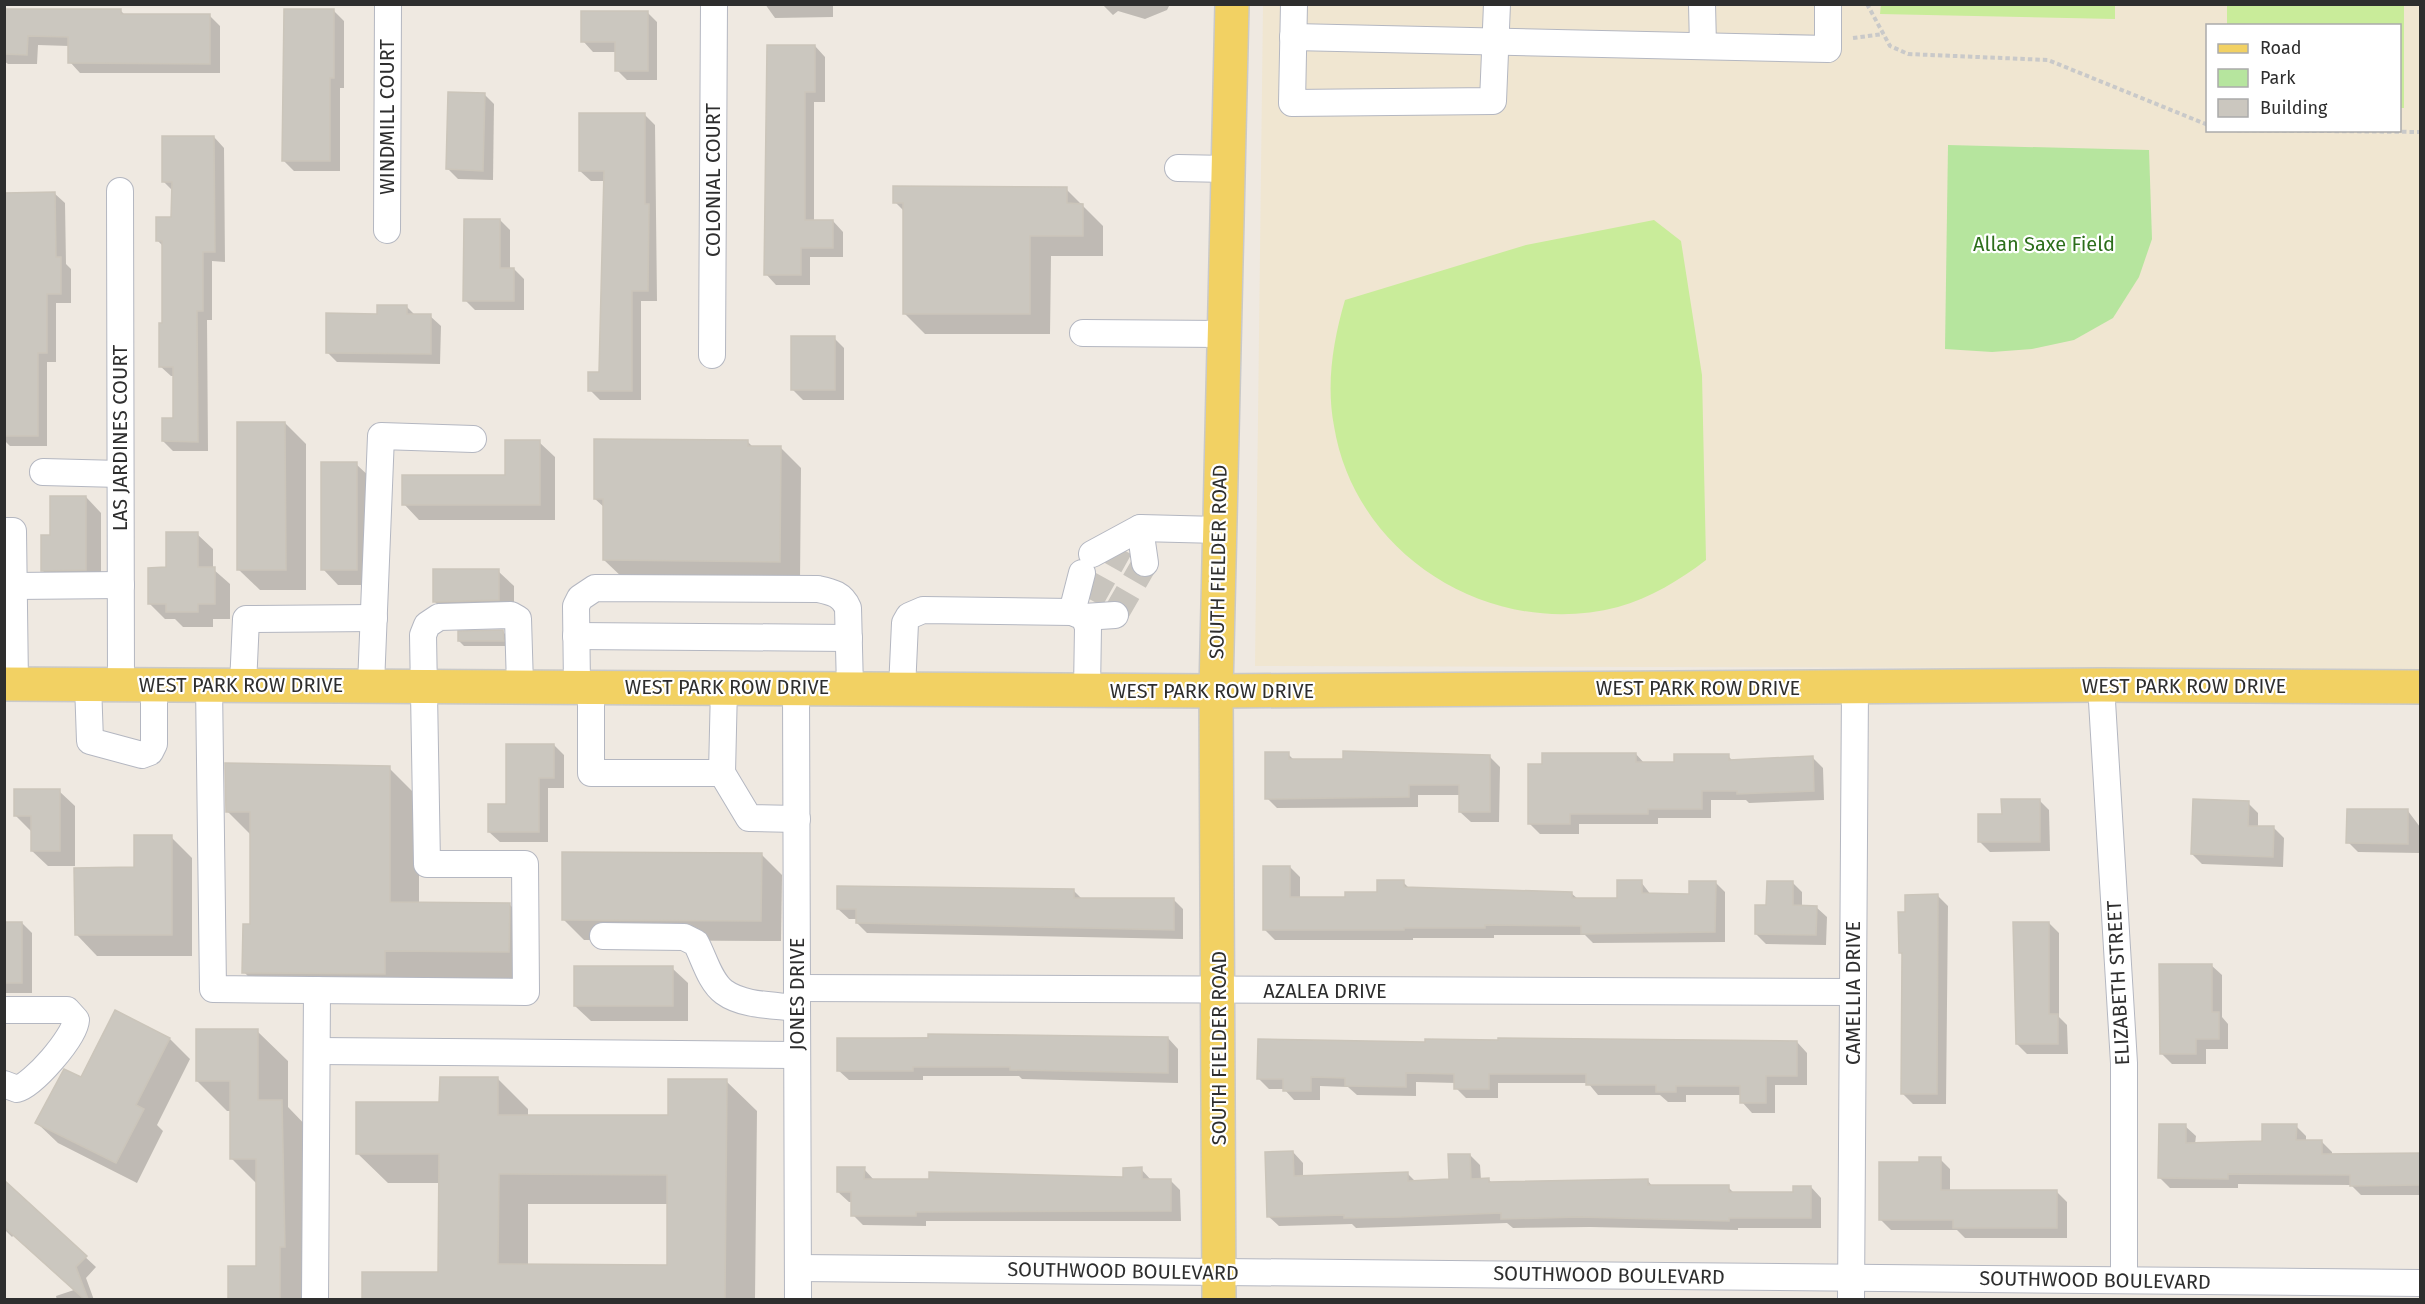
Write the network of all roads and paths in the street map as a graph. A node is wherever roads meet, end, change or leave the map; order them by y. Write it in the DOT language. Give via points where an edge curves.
graph roads {
  1 [pos="388,4"];
  2 [pos="714,4"];
  3 [pos="1232,4"];
  4 [pos="1294,4"];
  5 [pos="1497,4"];
  6 [pos="1702,4"];
  7 [pos="1828,4"];
  8 [pos="1867,4"];
  9 [pos="1884,34"];
  10 [pos="1293,37"];
  11 [pos="1853,38"];
  12 [pos="1495,42"];
  13 [pos="1703,46"];
  14 [pos="2206,124"];
  15 [pos="2401,132"];
  16 [pos="2421,132"];
  17 [pos="1178,168"];
  18 [pos="1228,169"];
  19 [pos="120,191"];
  20 [pos="387,230"];
  21 [pos="1083,333"];
  22 [pos="1223,334"];
  23 [pos="712,355"];
  24 [pos="473,439"];
  25 [pos="43,472"];
  26 [pos="120,474"];
  27 [pos="1140,528"];
  28 [pos="1219,530"];
  29 [pos="4,531"];
  30 [pos="1133,555"];
  31 [pos="121,585"];
  32 [pos="14,586"];
  33 [pos="1093,610"];
  34 [pos="374,618"];
  35 [pos="576,636"];
  36 [pos="849,638"];
  37 [pos="10,684"];
  38 [pos="88,684"];
  39 [pos="121,684"];
  40 [pos="154,684"];
  41 [pos="209,685"];
  42 [pos="243,685"];
  43 [pos="371,685"];
  44 [pos="424,685"];
  45 [pos="520,685"];
  46 [pos="2101,685"];
  47 [pos="584,686"];
  48 [pos="1855,686"];
  49 [pos="724,687"];
  50 [pos="2421,687"];
  51 [pos="796,688"];
  52 [pos="850,688"];
  53 [pos="902,689"];
  54 [pos="1087,690"];
  55 [pos="1216,692"];
  56 [pos="722,772"];
  57 [pos="797,819"];
  58 [pos="603,936"];
  59 [pos="317,990"];
  60 [pos="1219,991"];
  61 [pos="1853,992"];
  62 [pos="797,998"];
  63 [pos="4,1010"];
  64 [pos="317,1051"];
  65 [pos="797,1055"];
  66 [pos="4,1084"];
  67 [pos="798,1268"];
  68 [pos="2124,1280"];
  69 [pos="2421,1283"];
  70 [pos="1219,1286"];
  71 [pos="1851,1289"];
  72 [pos="315,1299"];
  73 [pos="798,1299"];
  1 -- 20 [label="street, WINDMILL COURT"];
  2 -- 23 [label="street, COLONIAL COURT"];
  3 -- 18 [label="main road, SOUTH FIELDER ROAD"];
  4 -- 10 [label="street"];
  5 -- 12 [label="street"];
  6 -- 13 [label="street"];
  7 -- 13 [label="street" via="1828,49"];
  8 -- 9 [label="path"];
  9 -- 11 [label="path"];
  9 -- 14 [label="path" via="1890,46 1908,54 2048,60"];
  10 -- 12 [label="street"];
  10 -- 12 [label="street" via="1292,103 1493,101"];
  12 -- 13 [label="street"];
  15 -- 16 [label="path"];
  17 -- 18 [label="street"];
  18 -- 22 [label="main road, SOUTH FIELDER ROAD"];
  19 -- 26 [label="street, LAS JARDINES COURT"];
  21 -- 22 [label="street"];
  22 -- 28 [label="main road, SOUTH FIELDER ROAD"];
  24 -- 34 [label="street" via="381,436"];
  25 -- 26 [label="street"];
  26 -- 31 [label="street, LAS JARDINES COURT"];
  27 -- 28 [label="street"];
  27 -- 30 [label="street"];
  27 -- 33 [label="street" via="1087,563"];
  28 -- 55 [label="main road, SOUTH FIELDER ROAD"];
  29 -- 32 [label="street" via="13,531"];
  31 -- 32 [label="street"];
  31 -- 39 [label="street, LAS JARDINES COURT"];
  32 -- 37 [label="street"];
  33 -- 53 [label="street" via="923,610 909,616 905,623"];
  33 -- 54 [label="street" via="1088,627"];
  34 -- 42 [label="street" via="246,619"];
  34 -- 43 [label="street"];
  35 -- 36 [label="street"];
  35 -- 36 [label="street" via="576,606 586,592 595,588 818,589 844,599"];
  35 -- 47 [label="street"];
  36 -- 52 [label="street"];
  37 -- 38 [label="main road, WEST PARK ROW DRIVE"];
  38 -- 39 [label="main road, WEST PARK ROW DRIVE"];
  38 -- 40 [label="street" via="90,741 142,755 150,752 154,744"];
  39 -- 40 [label="main road, WEST PARK ROW DRIVE"];
  40 -- 41 [label="main road, WEST PARK ROW DRIVE"];
  41 -- 42 [label="main road, WEST PARK ROW DRIVE"];
  41 -- 59 [label="street" via="213,989"];
  42 -- 43 [label="main road, WEST PARK ROW DRIVE"];
  43 -- 44 [label="main road, WEST PARK ROW DRIVE"];
  44 -- 45 [label="main road, WEST PARK ROW DRIVE"];
  44 -- 45 [label="street" via="423,635 427,625 440,617 511,615 518,619"];
  44 -- 59 [label="street" via="426,864 525,864 526,992"];
  45 -- 47 [label="main road, WEST PARK ROW DRIVE"];
  46 -- 48 [label="main road, WEST PARK ROW DRIVE"];
  46 -- 50 [label="main road, WEST PARK ROW DRIVE"];
  46 -- 68 [label="street, ELIZABETH STREET" via="2124,1063"];
  47 -- 49 [label="main road, WEST PARK ROW DRIVE"];
  47 -- 56 [label="street" via="591,773"];
  48 -- 55 [label="main road, WEST PARK ROW DRIVE"];
  48 -- 61 [label="street, CAMELLIA DRIVE"];
  49 -- 51 [label="main road, WEST PARK ROW DRIVE"];
  49 -- 56 [label="street"];
  51 -- 52 [label="main road, WEST PARK ROW DRIVE"];
  51 -- 57 [label="street, JONES DRIVE"];
  52 -- 53 [label="main road, WEST PARK ROW DRIVE"];
  53 -- 54 [label="main road, WEST PARK ROW DRIVE"];
  54 -- 55 [label="main road, WEST PARK ROW DRIVE"];
  55 -- 60 [label="main road, SOUTH FIELDER ROAD"];
  56 -- 57 [label="street" via="749,818"];
  57 -- 62 [label="street, JONES DRIVE"];
  58 -- 62 [label="street, AZALEA DRIVE" via="684,937 696,943 722,992 741,1001"];
  59 -- 64 [label="street"];
  60 -- 61 [label="street, AZALEA DRIVE"];
  60 -- 62 [label="street, AZALEA DRIVE"];
  60 -- 70 [label="main road, SOUTH FIELDER ROAD"];
  61 -- 71 [label="street, CAMELLIA DRIVE"];
  62 -- 65 [label="street, JONES DRIVE"];
  63 -- 66 [label="street" via="67,1010 76,1020 69,1038 30,1083 17,1089"];
  64 -- 65 [label="street"];
  64 -- 72 [label="street"];
  65 -- 67 [label="street, JONES DRIVE"];
  67 -- 70 [label="street, SOUTHWOOD BOULEVARD"];
  67 -- 73 [label="street, JONES DRIVE"];
  68 -- 69 [label="street, SOUTHWOOD BOULEVARD"];
  68 -- 71 [label="street, SOUTHWOOD BOULEVARD"];
  70 -- 71 [label="street, SOUTHWOOD BOULEVARD"];
}
